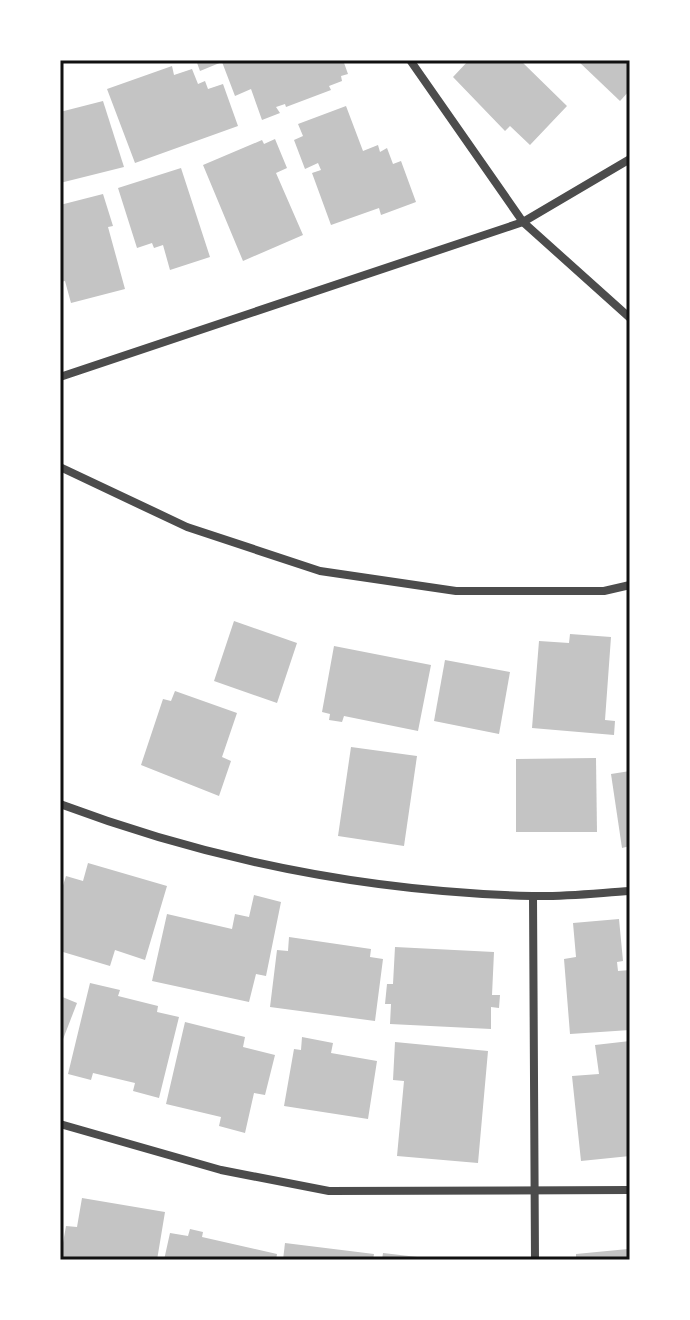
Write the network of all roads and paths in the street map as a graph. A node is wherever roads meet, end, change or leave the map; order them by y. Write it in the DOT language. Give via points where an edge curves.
graph roads {
  1 [pos="410,60"];
  2 [pos="630,159"];
  3 [pos="523,222"];
  4 [pos="630,318"];
  5 [pos="60,377"];
  6 [pos="60,467"];
  7 [pos="630,585"];
  8 [pos="60,804"];
  9 [pos="630,891"];
  10 [pos="533,896"];
  11 [pos="60,1124"];
  12 [pos="535,1189"];
  13 [pos="630,1190"];
  14 [pos="535,1260"];
  1 -- 3 [label="street"];
  2 -- 3 [label="street"];
  3 -- 4 [label="street"];
  3 -- 5 [label="street"];
  6 -- 7 [label="street" via="187,527 320,571 456,591 604,591"];
  8 -- 10 [label="street" via="190,848 267,867 365,883"];
  9 -- 10 [label="street"];
  10 -- 12 [label="street"];
  11 -- 12 [label="street" via="221,1170 329,1191"];
  12 -- 13 [label="street"];
  12 -- 14 [label="street"];
}
